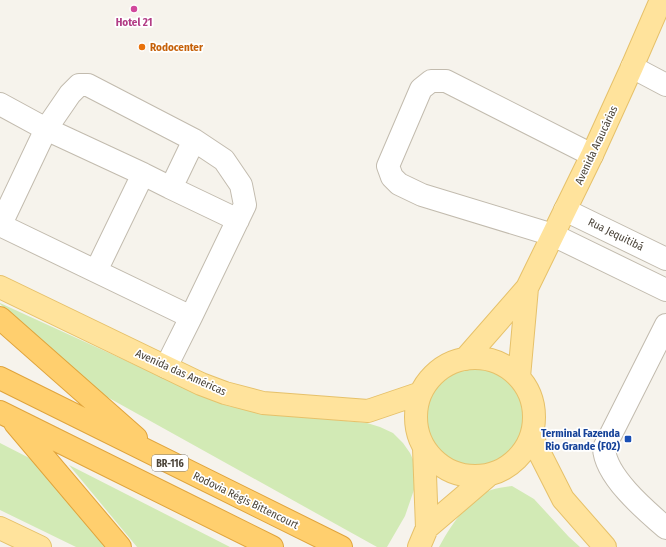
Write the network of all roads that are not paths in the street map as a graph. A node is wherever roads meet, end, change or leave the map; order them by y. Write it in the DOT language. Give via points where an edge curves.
graph roads {
  1 [pos="660,0"];
  2 [pos="632,67"];
  3 [pos="666,85"];
  4 [pos="0,104"];
  5 [pos="46,129"];
  6 [pos="194,140"];
  7 [pos="592,155"];
  8 [pos="142,174"];
  9 [pos="171,188"];
  10 [pos="565,210"];
  11 [pos="238,220"];
  12 [pos="0,225"];
  13 [pos="553,235"];
  14 [pos="666,259"];
  15 [pos="96,271"];
  16 [pos="0,287"];
  17 [pos="527,288"];
  18 [pos="666,290"];
  19 [pos="192,317"];
  20 [pos="0,318"];
  21 [pos="666,325"];
  22 [pos="465,359"];
  23 [pos="166,367"];
  24 [pos="519,377"];
  25 [pos="0,378"];
  26 [pos="421,393"];
  27 [pos="4,414"];
  28 [pos="531,436"];
  29 [pos="424,448"];
  30 [pos="160,458"];
  31 [pos="489,475"];
  32 [pos="663,518"];
  33 [pos="0,528"];
  34 [pos="423,537"];
  35 [pos="40,547"];
  36 [pos="120,547"];
  37 [pos="272,547"];
  38 [pos="341,547"];
  39 [pos="605,547"];
  1 -- 2 [label="main road, Avenida Araucárias"];
  2 -- 3 [label="street"];
  2 -- 7 [label="main road, Avenida Araucárias"];
  4 -- 5 [label="street"];
  5 -- 6 [label="street" via="70,94 80,85 88,85"];
  5 -- 8 [label="street"];
  5 -- 12 [label="street"];
  6 -- 9 [label="street"];
  6 -- 11 [label="street" via="224,160 241,185 245,205"];
  7 -- 10 [label="main road, Avenida Araucárias"];
  7 -- 13 [label="street" via="446,81 431,81 421,88 388,166 392,177 399,184 422,195"];
  8 -- 9 [label="street"];
  8 -- 15 [label="street"];
  9 -- 11 [label="street"];
  10 -- 13 [label="main road, Avenida Araucárias"];
  10 -- 14 [label="street, Rua Jequitibá"];
  11 -- 19 [label="street"];
  12 -- 15 [label="street"];
  13 -- 17 [label="main road, Avenida Araucárias"];
  13 -- 18 [label="street"];
  15 -- 19 [label="street"];
  16 -- 23 [label="main road, Avenida das Américas"];
  17 -- 22 [label="main road, Avenida Araucárias"];
  17 -- 24 [label="main road, Avenida Araucárias"];
  19 -- 23 [label="street"];
  20 -- 30 [label="highway"];
  21 -- 32 [label="street" via="604,448 604,455 616,478 647,512"];
  22 -- 24 [label="main road" via="484,359 503,365"];
  22 -- 26 [label="main road" via="446,365 431,377"];
  23 -- 26 [label="main road, Avenida das Américas" via="225,393 263,402 368,411"];
  24 -- 28 [label="main road" via="530,395 534,415"];
  25 -- 30 [label="highway, Rodovia Régis Bittencourt / BR-116"];
  26 -- 29 [label="main road" via="416,412 417,430"];
  27 -- 36 [label="highway"];
  27 -- 37 [label="highway, BR-116"];
  28 -- 31 [label="main road" via="522,453 507,467"];
  28 -- 39 [label="main road" via="563,499"];
  29 -- 31 [label="main road" via="436,462 452,472 470,476"];
  29 -- 34 [label="main road"];
  30 -- 38 [label="highway, Rodovia Régis Bittencourt / BR-116"];
  31 -- 34 [label="main road"];
  33 -- 35 [label="main road"];
}
